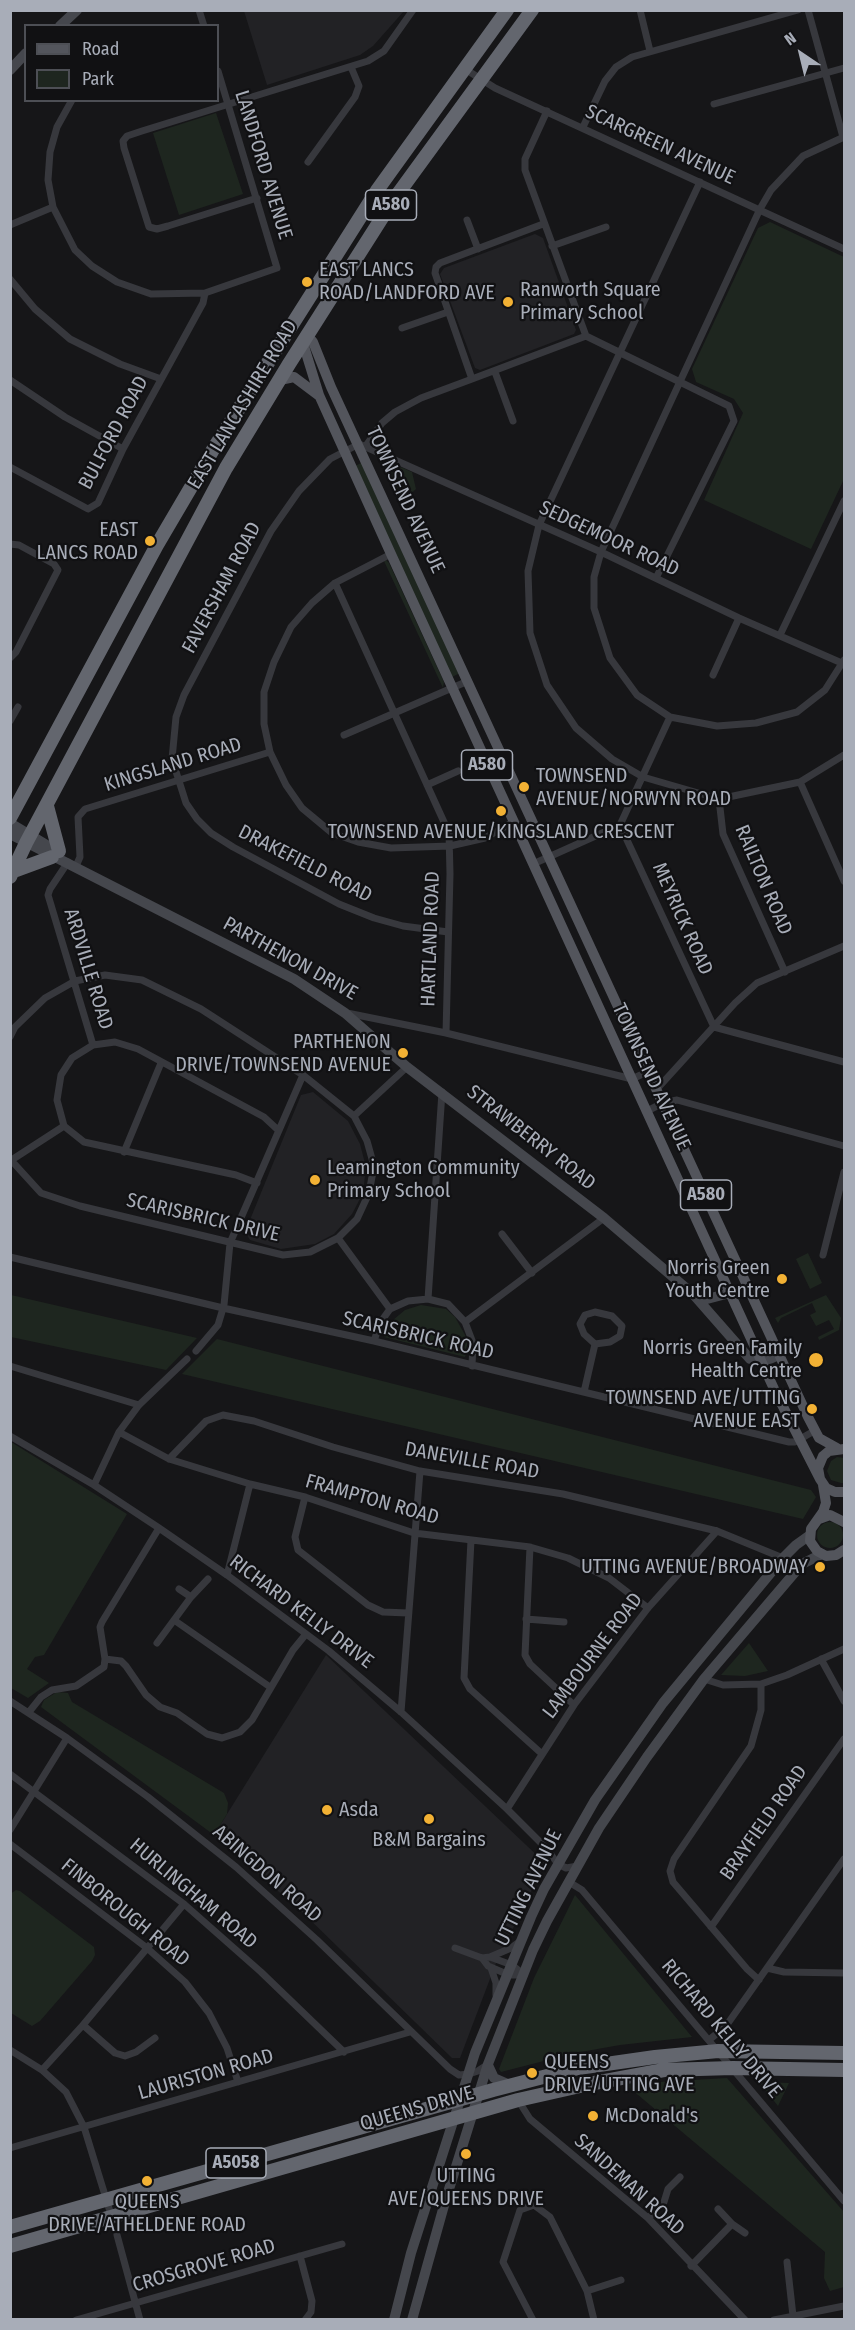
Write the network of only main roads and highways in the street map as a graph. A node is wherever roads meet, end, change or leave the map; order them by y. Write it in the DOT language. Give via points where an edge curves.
graph roads {
  1 [pos="507,10"];
  2 [pos="532,10"];
  3 [pos="297,316"];
  4 [pos="303,338"];
  5 [pos="281,342"];
  6 [pos="280,380"];
  7 [pos="319,395"];
  8 [pos="24,792"];
  9 [pos="10,799"];
  10 [pos="47,806"];
  11 [pos="10,818"];
  12 [pos="12,874"];
  13 [pos="842,1448"];
  14 [pos="821,1482"];
  15 [pos="844,1492"];
  16 [pos="819,1519"];
  17 [pos="844,1522"];
  18 [pos="842,1555"];
  19 [pos="844,2053"];
  20 [pos="844,2070"];
  21 [pos="10,2227"];
  22 [pos="10,2246"];
  1 -- 3 [label="highway, EAST LANCASHIRE ROAD / A580" via="378,189"];
  2 -- 4 [label="highway, EAST LANCASHIRE ROAD / A580" via="392,202"];
  3 -- 4 [label="highway, A580"];
  3 -- 5 [label="highway, EAST LANCASHIRE ROAD / A580"];
  4 -- 5 [label="highway"];
  4 -- 6 [label="highway, EAST LANCASHIRE ROAD / A580"];
  4 -- 7 [label="main road, TOWNSEND AVENUE / A580"];
  4 -- 13 [label="main road, TOWNSEND AVENUE / A580" via="313,342 331,387 362,445 814,1431 823,1441"];
  5 -- 8 [label="highway, EAST LANCASHIRE ROAD / A580" via="157,546"];
  6 -- 7 [label="main road" via="299,379"];
  6 -- 10 [label="highway, EAST LANCASHIRE ROAD / A580" via="177,556"];
  7 -- 14 [label="main road, TOWNSEND AVENUE / A580"];
  8 -- 9 [label="highway"];
  8 -- 11 [label="highway, EAST LANCASHIRE ROAD / A580"];
  10 -- 12 [label="highway, EAST LANCASHIRE ROAD / A580"];
  10 -- 12 [label="highway" via="64,859"];
  13 -- 14 [label="main road, A580" via="829,1451 820,1461"];
  14 -- 15 [label="main road" via="835,1492"];
  14 -- 16 [label="main road, A580" via="826,1503"];
  16 -- 17 [label="main road" via="830,1515"];
  16 -- 18 [label="main road, A580" via="811,1529 813,1546 822,1554"];
  19 -- 21 [label="highway, QUEENS DRIVE / A5058" via="714,2046 579,2068"];
  20 -- 22 [label="highway, QUEENS DRIVE / A5058" via="664,2070 518,2100"];
}
